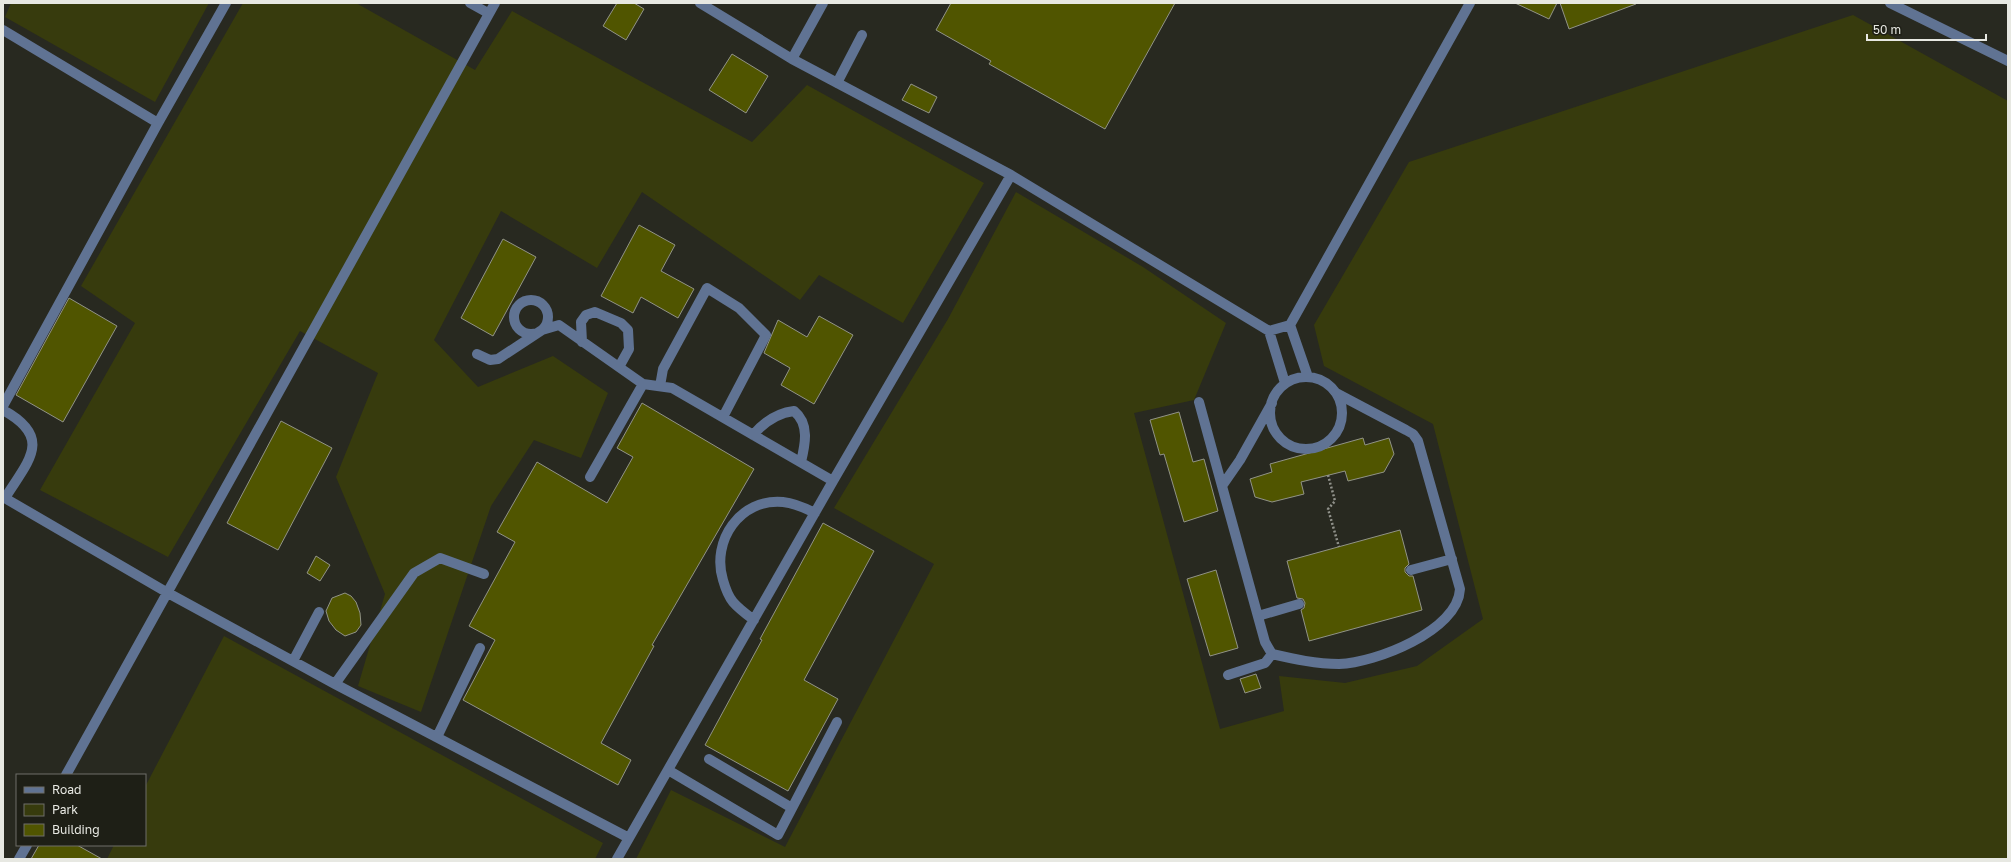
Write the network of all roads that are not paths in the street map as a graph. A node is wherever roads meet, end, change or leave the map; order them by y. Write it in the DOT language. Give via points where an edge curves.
graph roads {
  1 [pos="226,3"];
  2 [pos="470,3"];
  3 [pos="494,3"];
  4 [pos="700,3"];
  5 [pos="824,3"];
  6 [pos="1470,3"];
  7 [pos="1890,3"];
  8 [pos="488,13"];
  9 [pos="3,30"];
  10 [pos="862,35"];
  11 [pos="792,59"];
  12 [pos="2008,62"];
  13 [pos="837,83"];
  14 [pos="158,123"];
  15 [pos="1011,175"];
  16 [pos="1290,325"];
  17 [pos="1269,331"];
  18 [pos="582,342"];
  19 [pos="477,354"];
  20 [pos="619,367"];
  21 [pos="1308,377"];
  22 [pos="1285,383"];
  23 [pos="643,384"];
  24 [pos="660,386"];
  25 [pos="1336,393"];
  26 [pos="1199,402"];
  27 [pos="1272,403"];
  28 [pos="3,406"];
  29 [pos="3,410"];
  30 [pos="723,417"];
  31 [pos="753,435"];
  32 [pos="801,462"];
  33 [pos="590,477"];
  34 [pos="833,481"];
  35 [pos="1222,486"];
  36 [pos="4,497"];
  37 [pos="815,513"];
  38 [pos="1452,559"];
  39 [pos="1411,570"];
  40 [pos="484,574"];
  41 [pos="168,594"];
  42 [pos="1299,604"];
  43 [pos="319,612"];
  44 [pos="1258,616"];
  45 [pos="754,620"];
  46 [pos="480,648"];
  47 [pos="1272,654"];
  48 [pos="293,661"];
  49 [pos="1228,675"];
  50 [pos="335,684"];
  51 [pos="837,722"];
  52 [pos="437,737"];
  53 [pos="709,759"];
  54 [pos="668,770"];
  55 [pos="67,774"];
  56 [pos="792,808"];
  57 [pos="629,838"];
  58 [pos="26,846"];
  59 [pos="19,859"];
  60 [pos="617,859"];
  1 -- 14 [label="lane"];
  2 -- 8 [label="lane"];
  3 -- 8 [label="lane"];
  4 -- 11 [label="lane"];
  5 -- 11 [label="lane"];
  6 -- 16 [label="lane"];
  7 -- 12 [label="lane"];
  8 -- 41 [label="lane"];
  9 -- 14 [label="lane"];
  10 -- 13 [label="lane"];
  11 -- 13 [label="lane"];
  13 -- 15 [label="lane"];
  14 -- 28 [label="lane"];
  15 -- 17 [label="lane"];
  15 -- 34 [label="lane"];
  16 -- 17 [label="lane"];
  16 -- 21 [label="lane"];
  17 -- 22 [label="lane"];
  18 -- 19 [label="lane" via="559,325 542,330 498,359 490,360"];
  18 -- 20 [label="lane"];
  18 -- 20 [label="lane" via="581,322 586,315 595,312 621,324 628,330 630,349"];
  20 -- 23 [label="lane"];
  21 -- 22 [label="lane" via="1296,378"];
  21 -- 25 [label="lane" via="1319,379"];
  22 -- 27 [label="lane"];
  23 -- 24 [label="lane"];
  23 -- 33 [label="lane"];
  24 -- 30 [label="lane" via="672,388"];
  24 -- 30 [label="lane" via="663,369 707,288 739,308 766,335"];
  25 -- 27 [label="lane" via="1341,404 1342,416 1339,427 1323,444 1312,448 1300,448 1289,444 1280,436 1273,426 1270,415"];
  25 -- 38 [label="lane" via="1413,434 1418,441"];
  26 -- 35 [label="lane"];
  27 -- 35 [label="lane" via="1240,460"];
  29 -- 36 [label="lane" via="26,426 32,437 33,449 31,457"];
  30 -- 31 [label="lane"];
  31 -- 32 [label="lane"];
  31 -- 32 [label="lane" via="762,424 784,412 794,412 800,417 806,434"];
  32 -- 34 [label="lane"];
  34 -- 37 [label="lane"];
  35 -- 44 [label="lane"];
  36 -- 41 [label="lane"];
  37 -- 45 [label="lane"];
  37 -- 45 [label="lane" via="794,504 768,503 744,514 728,531 719,558 721,574 732,601"];
  38 -- 39 [label="lane"];
  38 -- 47 [label="lane" via="1460,589 1456,607 1441,623 1416,640 1364,661 1339,664"];
  40 -- 50 [label="lane" via="440,558 414,572"];
  41 -- 48 [label="lane"];
  41 -- 55 [label="lane"];
  42 -- 44 [label="lane"];
  43 -- 48 [label="lane"];
  44 -- 47 [label="lane" via="1265,642"];
  45 -- 54 [label="lane"];
  46 -- 52 [label="lane"];
  47 -- 49 [label="lane" via="1265,663"];
  48 -- 50 [label="lane"];
  50 -- 52 [label="lane"];
  51 -- 56 [label="lane"];
  52 -- 57 [label="lane"];
  53 -- 56 [label="lane"];
  54 -- 56 [label="lane" via="778,835"];
  54 -- 57 [label="lane"];
  57 -- 60 [label="lane"];
  58 -- 59 [label="lane"];
}
